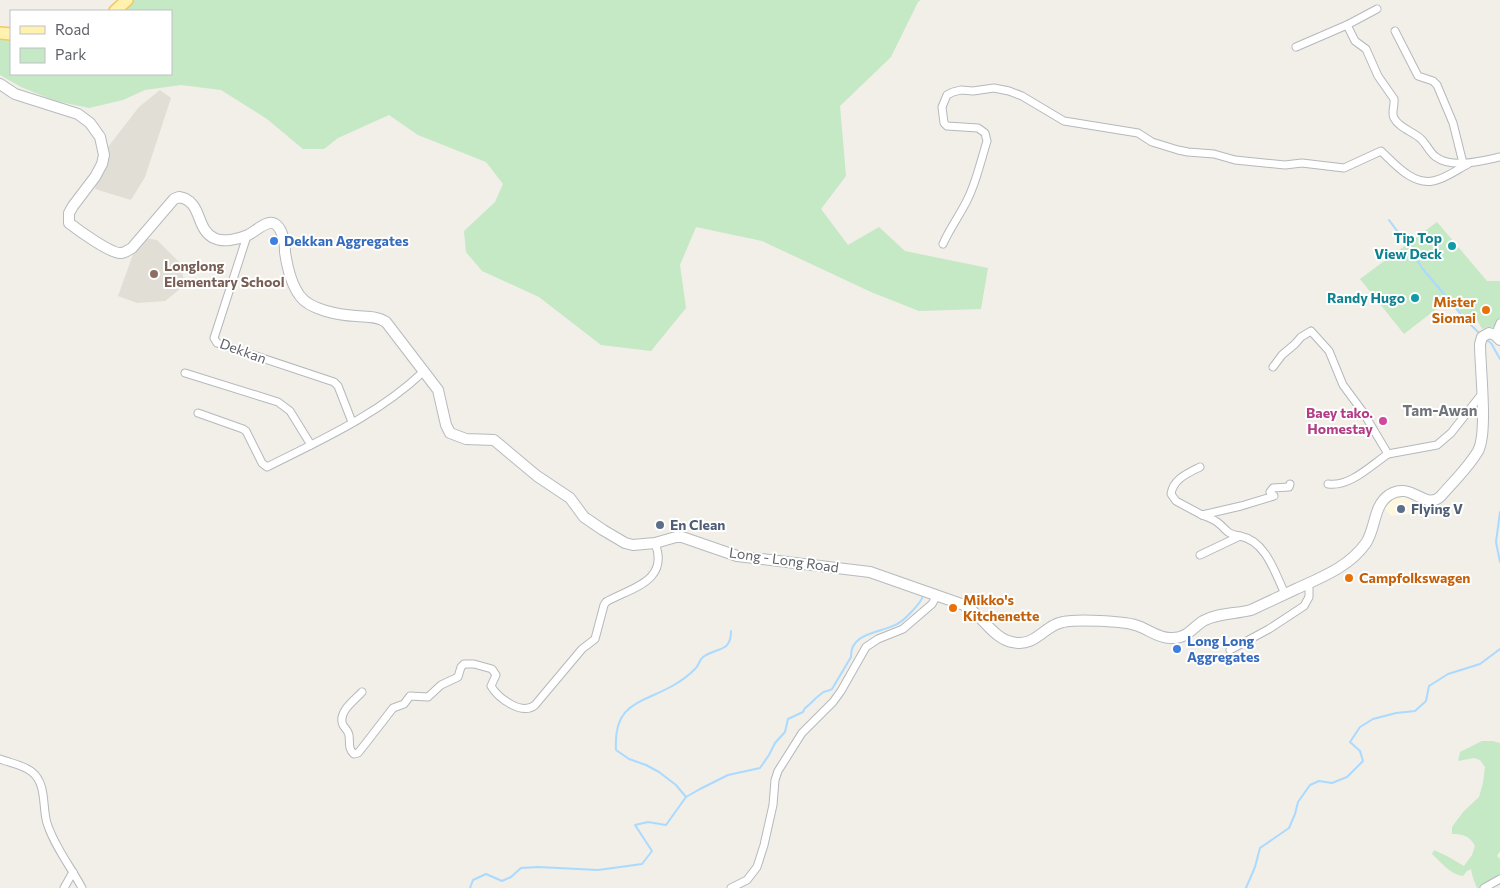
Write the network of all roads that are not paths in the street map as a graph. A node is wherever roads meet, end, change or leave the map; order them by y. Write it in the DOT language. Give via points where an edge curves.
graph roads {
  1 [pos="127,0"];
  2 [pos="1377,9"];
  3 [pos="116,10"];
  4 [pos="1347,25"];
  5 [pos="1396,31"];
  6 [pos="1296,46"];
  7 [pos="0,84"];
  8 [pos="1500,157"];
  9 [pos="1466,163"];
  10 [pos="247,236"];
  11 [pos="943,244"];
  12 [pos="1500,323"];
  13 [pos="1497,337"];
  14 [pos="1272,367"];
  15 [pos="423,372"];
  16 [pos="185,373"];
  17 [pos="1482,395"];
  18 [pos="198,413"];
  19 [pos="352,422"];
  20 [pos="311,445"];
  21 [pos="1388,454"];
  22 [pos="1200,467"];
  23 [pos="1290,484"];
  24 [pos="1328,484"];
  25 [pos="1202,515"];
  26 [pos="1240,536"];
  27 [pos="656,543"];
  28 [pos="1200,555"];
  29 [pos="1309,583"];
  30 [pos="1285,594"];
  31 [pos="937,595"];
  32 [pos="1230,650"];
  33 [pos="362,692"];
  34 [pos="0,759"];
  35 [pos="73,872"];
  36 [pos="1500,879"];
  37 [pos="64,888"];
  38 [pos="82,888"];
  39 [pos="730,888"];
  40 [pos="1484,888"];
  1 -- 3 [label="main road"];
  2 -- 4 [label="street"];
  4 -- 6 [label="street"];
  4 -- 9 [label="street" via="1355,41 1366,48 1378,76 1394,99 1395,120 1421,139 1440,160"];
  5 -- 9 [label="street" via="1418,76 1437,85"];
  7 -- 10 [label="main road, Long - Long Road" via="15,94 78,114 100,137 104,155 102,164 69,213 69,223 81,233 113,252 125,252 179,197 194,206 209,235 226,240"];
  8 -- 9 [label="street"];
  9 -- 11 [label="street" via="1432,181 1408,175 1381,151 1344,168 1234,160 1170,148 1138,133 1064,120 1009,91 994,88 961,90 947,96 942,108 944,122 947,126 978,128 985,133 987,141 972,189"];
  10 -- 15 [label="main road, Long - Long Road" via="271,223 279,227 288,266 300,296 330,312 382,320"];
  10 -- 19 [label="street, Dekkan" via="214,338 216,343 334,382"];
  12 -- 13 [label="street"];
  13 -- 17 [label="main road, Long - Long Road" via="1487,333 1480,344"];
  14 -- 21 [label="street" via="1282,354 1311,331 1329,350 1343,384"];
  15 -- 19 [label="street" via="373,411"];
  15 -- 27 [label="main road, Long - Long Road" via="438,390 448,430 452,434 466,439 494,440 537,476 570,498 584,517 625,543"];
  16 -- 20 [label="street" via="278,402 290,411"];
  17 -- 21 [label="street" via="1451,433 1437,444"];
  17 -- 29 [label="main road, Long - Long Road" via="1480,447 1442,496 1431,502 1409,491 1390,494 1379,507 1371,534 1359,552 1333,572"];
  18 -- 20 [label="street" via="243,429 267,467"];
  19 -- 20 [label="street"];
  21 -- 24 [label="street" via="1348,482"];
  22 -- 25 [label="street" via="1173,484 1171,494 1176,501"];
  23 -- 25 [label="street" via="1289,487 1273,488 1270,492 1274,496"];
  25 -- 26 [label="street" via="1220,524 1226,532"];
  26 -- 28 [label="street"];
  26 -- 30 [label="street" via="1260,546"];
  27 -- 31 [label="main road, Long - Long Road" via="682,537 736,556 870,572"];
  27 -- 33 [label="street" via="658,562 648,582 606,602 595,639 530,709 525,710 499,696 491,686 496,675 492,669 464,664 458,677 441,685 428,697 410,696 404,704 393,708 354,754 342,716"];
  29 -- 30 [label="main road, Long - Long Road"];
  29 -- 32 [label="street" via="1310,597 1304,606"];
  30 -- 31 [label="main road, Long - Long Road" via="1251,610 1207,619 1178,638 1163,638 1132,624 1077,621 1059,622 1033,640 1021,643 1003,639 970,608"];
  31 -- 39 [label="street" via="932,604 903,629 866,647 833,702 802,733 778,771 757,866 747,880"];
  34 -- 35 [label="street" via="33,772 43,793 47,824"];
  35 -- 37 [label="street"];
  35 -- 38 [label="street"];
  36 -- 40 [label="street"];
}
